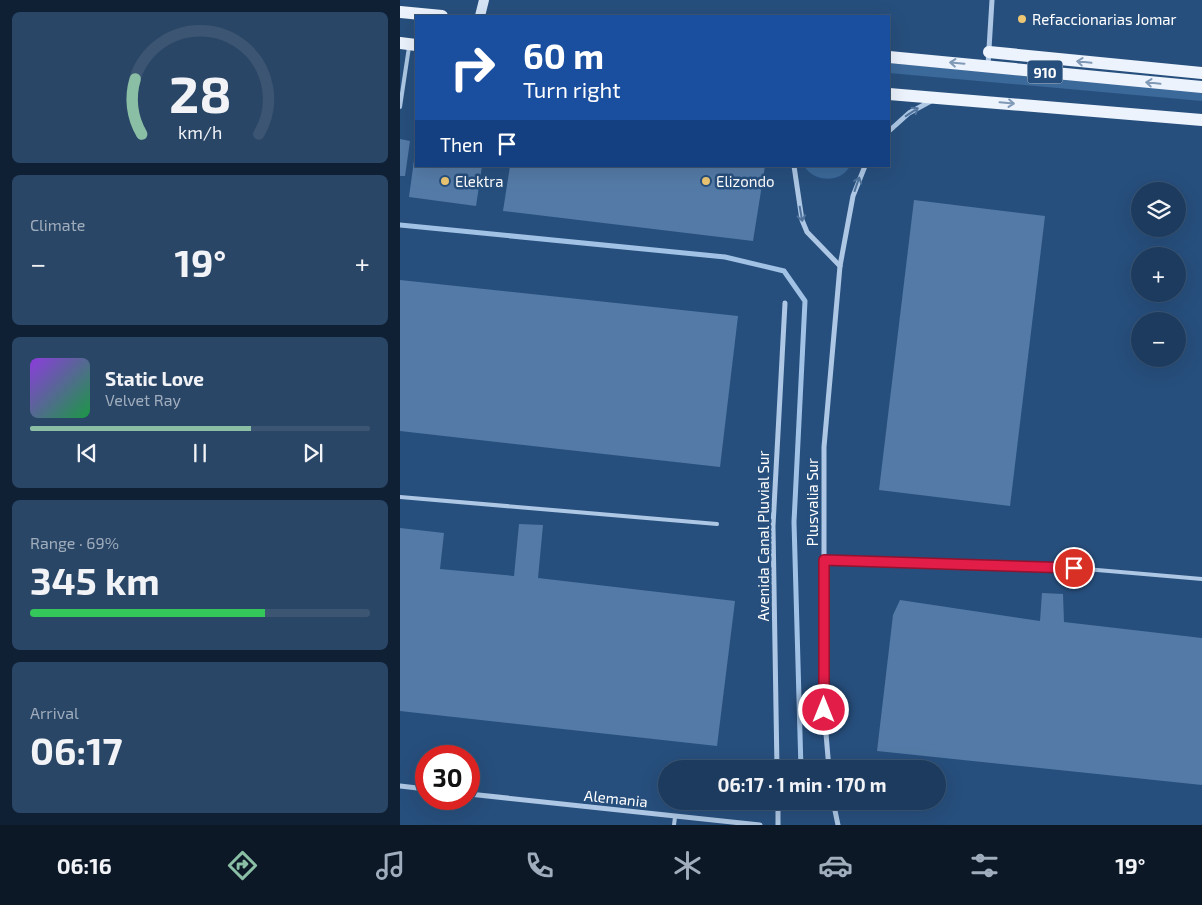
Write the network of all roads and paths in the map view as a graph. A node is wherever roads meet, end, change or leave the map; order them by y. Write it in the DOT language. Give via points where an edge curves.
graph roads {
  1 [pos="484,0"];
  2 [pos="992,0"];
  3 [pos="400,12"];
  4 [pos="432,15"];
  5 [pos="480,15"];
  6 [pos="409,44"];
  7 [pos="989,52"];
  8 [pos="890,57"];
  9 [pos="988,66"];
  10 [pos="1202,73"];
  11 [pos="1202,87"];
  12 [pos="890,94"];
  13 [pos="938,98"];
  14 [pos="400,107"];
  15 [pos="1202,120"];
  16 [pos="890,130"];
  17 [pos="794,167"];
  18 [pos="865,167"];
  19 [pos="840,266"];
  20 [pos="785,303"];
  21 [pos="400,497"];
  22 [pos="717,524"];
  23 [pos="824,560"];
  24 [pos="1202,579"];
  25 [pos="777,760"];
  26 [pos="828,760"];
  27 [pos="400,786"];
  28 [pos="415,788"];
  29 [pos="480,795"];
  30 [pos="778,810"];
  31 [pos="835,810"];
  32 [pos="675,817"];
  33 [pos="674,825"];
  34 [pos="760,825"];
  35 [pos="778,825"];
  36 [pos="838,825"];
  1 -- 5 [label="main road"];
  2 -- 7 [label="street"];
  3 -- 4 [label="main road"];
  6 -- 14 [label="lane"];
  7 -- 9 [label="street"];
  10 -- 7 [label="main road, one-way"];
  9 -- 8 [label="main road, 910, one-way"];
  11 -- 9 [label="main road, 910, one-way"];
  12 -- 13 [label="main road, 910"];
  13 -- 15 [label="main road, 910, one-way"];
  16 -- 13 [label="street, one-way" via="909,113"];
  17 -- 19 [label="street, one-way" via="802,220 807,232"];
  19 -- 18 [label="street, Plusvalia Sur, one-way" via="853,196"];
  19 -- 23 [label="street, Plusvalia Sur" via="824,447"];
  20 -- 25 [label="street, Avenida Canal Pluvial Sur" via="773,526"];
  21 -- 22 [label="lane"];
  23 -- 24 [label="lane" via="1074,568"];
  23 -- 26 [label="street, Plusvalia Sur" via="824,710"];
  27 -- 28 [label="street"];
  29 -- 32 [label="street, Alemania"];
  30 -- 35 [label="street"];
  31 -- 36 [label="street"];
  32 -- 33 [label="lane"];
  32 -- 34 [label="street, Alemania"];
}
